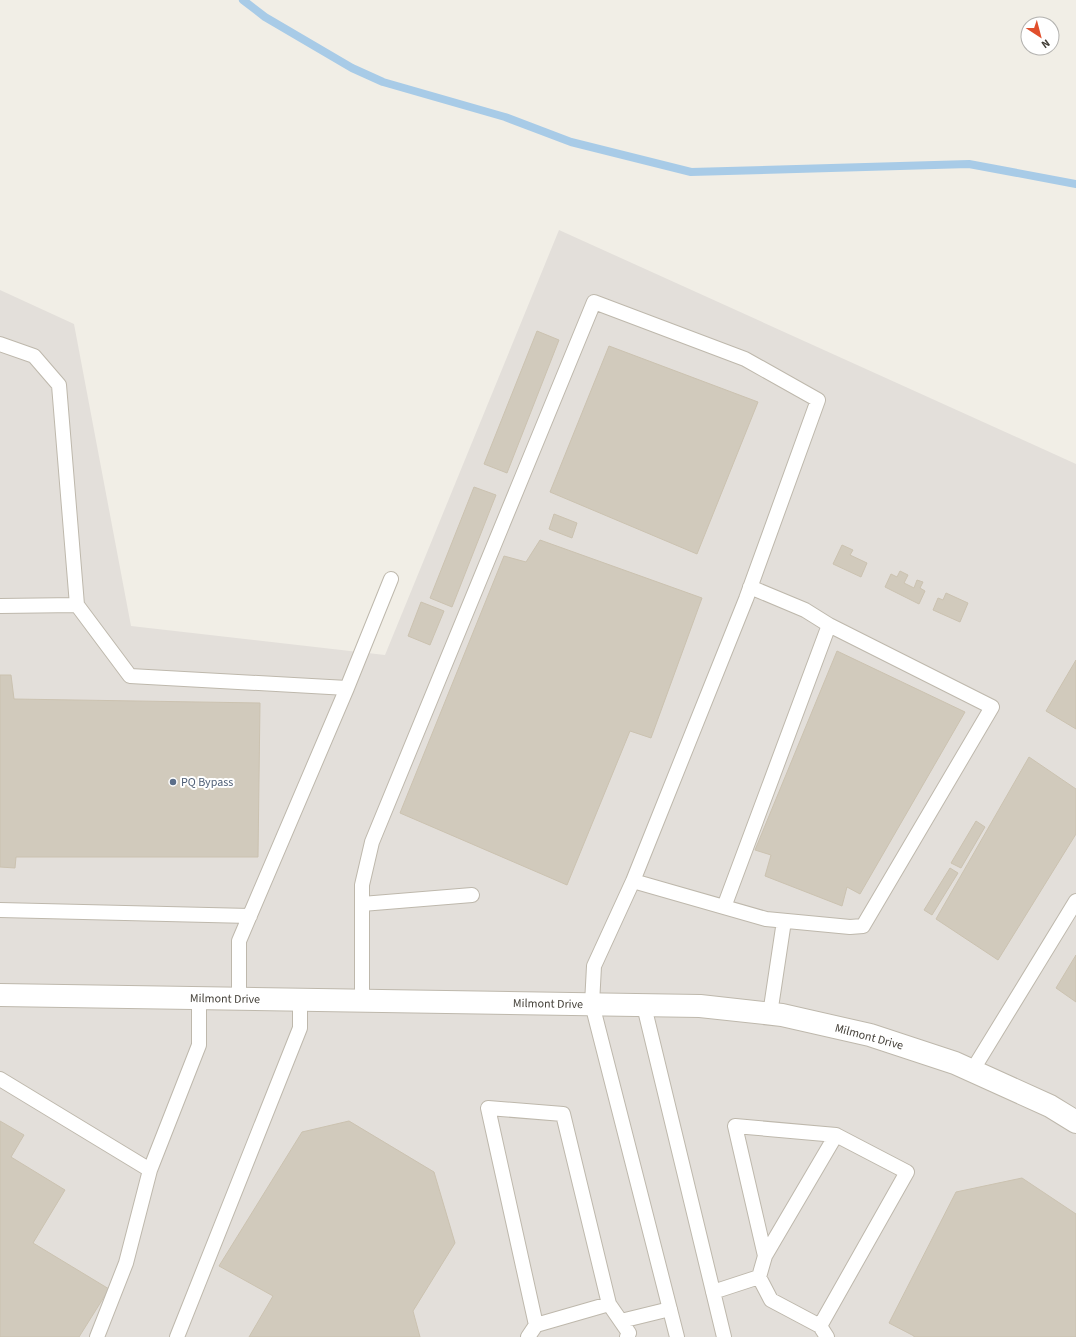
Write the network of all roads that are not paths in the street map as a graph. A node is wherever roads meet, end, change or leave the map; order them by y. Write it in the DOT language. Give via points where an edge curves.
graph roads {
  1 [pos="0,344"];
  2 [pos="391,579"];
  3 [pos="750,587"];
  4 [pos="77,605"];
  5 [pos="0,606"];
  6 [pos="829,625"];
  7 [pos="347,688"];
  8 [pos="633,881"];
  9 [pos="472,895"];
  10 [pos="1076,900"];
  11 [pos="362,904"];
  12 [pos="724,907"];
  13 [pos="0,910"];
  14 [pos="250,916"];
  15 [pos="784,921"];
  16 [pos="0,995"];
  17 [pos="198,998"];
  18 [pos="239,999"];
  19 [pos="300,1000"];
  20 [pos="362,1001"];
  21 [pos="592,1004"];
  22 [pos="644,1006"];
  23 [pos="770,1014"];
  24 [pos="972,1071"];
  25 [pos="0,1079"];
  26 [pos="1076,1122"];
  27 [pos="836,1135"];
  28 [pos="150,1170"];
  29 [pos="765,1256"];
  30 [pos="759,1277"];
  31 [pos="713,1292"];
  32 [pos="608,1304"];
  33 [pos="670,1309"];
  34 [pos="621,1321"];
  35 [pos="536,1325"];
  36 [pos="824,1332"];
  37 [pos="97,1337"];
  38 [pos="177,1337"];
  39 [pos="528,1337"];
  40 [pos="627,1337"];
  41 [pos="677,1337"];
  42 [pos="724,1337"];
  1 -- 4 [label="lane" via="34,356 59,385"];
  2 -- 7 [label="lane"];
  3 -- 6 [label="lane" via="805,610"];
  3 -- 8 [label="lane"];
  3 -- 11 [label="lane" via="818,400 745,359 594,302 372,842 362,885"];
  4 -- 5 [label="lane"];
  4 -- 7 [label="lane" via="130,676"];
  6 -- 12 [label="lane"];
  6 -- 15 [label="lane" via="992,707 863,926"];
  7 -- 14 [label="lane"];
  8 -- 12 [label="lane"];
  8 -- 21 [label="lane" via="594,966"];
  9 -- 11 [label="lane"];
  10 -- 24 [label="lane"];
  11 -- 20 [label="lane"];
  12 -- 15 [label="lane" via="766,919"];
  13 -- 14 [label="lane"];
  14 -- 18 [label="lane" via="239,941"];
  15 -- 23 [label="lane"];
  16 -- 17 [label="street, Milmont Drive"];
  17 -- 18 [label="street, Milmont Drive"];
  17 -- 28 [label="lane" via="199,1045"];
  18 -- 19 [label="street, Milmont Drive"];
  19 -- 20 [label="street, Milmont Drive"];
  19 -- 38 [label="lane" via="300,1028"];
  20 -- 21 [label="street, Milmont Drive"];
  21 -- 22 [label="street, Milmont Drive"];
  21 -- 33 [label="lane"];
  22 -- 23 [label="street, Milmont Drive" via="700,1006"];
  22 -- 31 [label="lane"];
  23 -- 24 [label="street, Milmont Drive" via="870,1035"];
  24 -- 26 [label="street, Milmont Drive" via="1050,1106"];
  25 -- 28 [label="lane"];
  27 -- 29 [label="lane"];
  27 -- 29 [label="lane" via="735,1126"];
  27 -- 36 [label="lane" via="907,1172"];
  28 -- 37 [label="lane" via="126,1263"];
  29 -- 30 [label="lane"];
  30 -- 31 [label="lane"];
  30 -- 36 [label="lane" via="771,1300"];
  31 -- 42 [label="lane"];
  32 -- 34 [label="lane"];
  32 -- 35 [label="lane"];
  32 -- 35 [label="lane" via="563,1114 488,1108"];
  33 -- 34 [label="lane"];
  33 -- 41 [label="lane"];
  34 -- 40 [label="lane" via="629,1333"];
  35 -- 39 [label="lane"];
}
